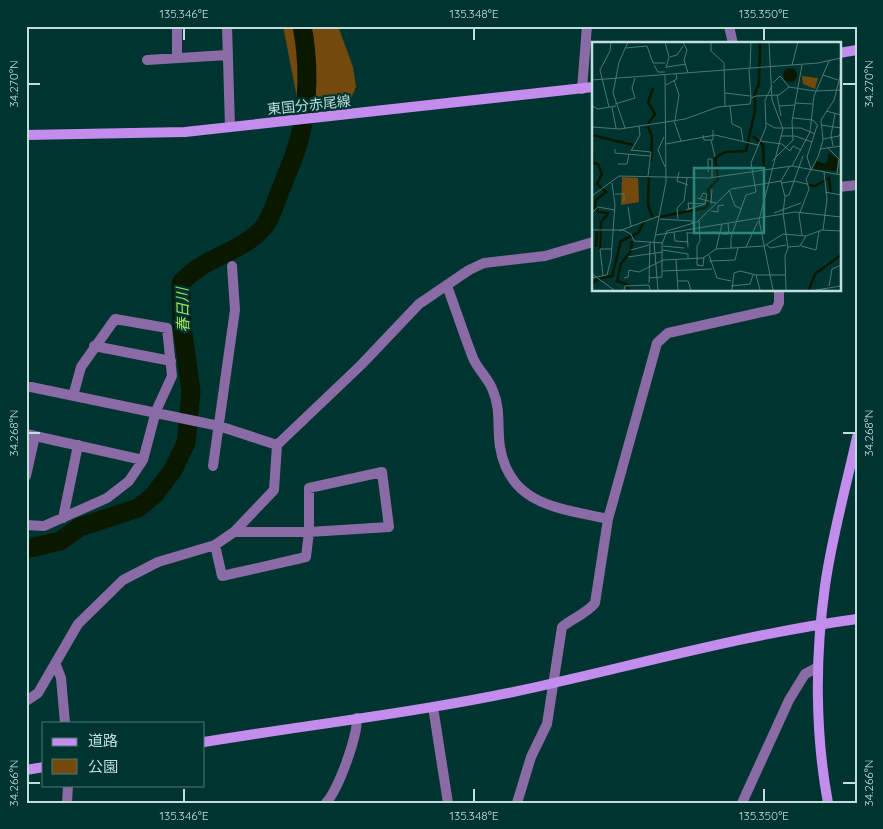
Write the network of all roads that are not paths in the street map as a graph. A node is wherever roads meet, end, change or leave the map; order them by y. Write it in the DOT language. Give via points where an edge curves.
graph roads {
  1 [pos="177,26"];
  2 [pos="228,26"];
  3 [pos="587,26"];
  4 [pos="729,26"];
  5 [pos="732,42"];
  6 [pos="857,50"];
  7 [pos="840,53"];
  8 [pos="227,55"];
  9 [pos="177,58"];
  10 [pos="147,60"];
  11 [pos="592,87"];
  12 [pos="582,89"];
  13 [pos="230,127"];
  14 [pos="26,135"];
  15 [pos="857,185"];
  16 [pos="840,187"];
  17 [pos="592,242"];
  18 [pos="232,266"];
  19 [pos="447,286"];
  20 [pos="779,291"];
  21 [pos="94,346"];
  22 [pos="171,361"];
  23 [pos="32,387"];
  24 [pos="73,396"];
  25 [pos="161,413"];
  26 [pos="219,426"];
  27 [pos="30,435"];
  28 [pos="857,437"];
  29 [pos="78,445"];
  30 [pos="277,445"];
  31 [pos="143,460"];
  32 [pos="213,466"];
  33 [pos="26,476"];
  34 [pos="63,518"];
  35 [pos="608,519"];
  36 [pos="26,525"];
  37 [pos="234,532"];
  38 [pos="309,532"];
  39 [pos="215,545"];
  40 [pos="857,619"];
  41 [pos="822,624"];
  42 [pos="56,665"];
  43 [pos="818,667"];
  44 [pos="554,683"];
  45 [pos="26,701"];
  46 [pos="433,707"];
  47 [pos="356,718"];
  48 [pos="65,722"];
  49 [pos="205,742"];
  50 [pos="42,767"];
  51 [pos="26,770"];
  52 [pos="68,786"];
  53 [pos="67,803"];
  54 [pos="326,803"];
  55 [pos="448,803"];
  56 [pos="517,803"];
  57 [pos="742,803"];
  58 [pos="828,803"];
  1 -- 9 [label="street"];
  2 -- 8 [label="street"];
  3 -- 12 [label="street"];
  4 -- 5 [label="street"];
  6 -- 7 [label="street"];
  8 -- 9 [label="street"];
  8 -- 13 [label="street"];
  9 -- 10 [label="street"];
  11 -- 12 [label="street, 東国分赤尾線"];
  12 -- 13 [label="street, 東国分赤尾線"];
  13 -- 14 [label="street, 東国分赤尾線" via="185,132"];
  15 -- 16 [label="street"];
  17 -- 19 [label="street" via="545,256 484,263"];
  18 -- 26 [label="street" via="235,310"];
  19 -- 30 [label="street" via="419,304"];
  19 -- 35 [label="street" via="474,360 493,390 504,465 514,484 540,503"];
  20 -- 35 [label="street" via="776,309 668,333 657,343"];
  21 -- 22 [label="street"];
  21 -- 22 [label="street" via="115,318 167,328"];
  21 -- 24 [label="street" via="81,367"];
  22 -- 25 [label="street" via="172,376"];
  23 -- 24 [label="street"];
  24 -- 25 [label="street"];
  25 -- 26 [label="street"];
  25 -- 31 [label="street"];
  26 -- 30 [label="street"];
  26 -- 32 [label="street"];
  27 -- 29 [label="street"];
  27 -- 33 [label="street"];
  28 -- 41 [label="street" via="827,577"];
  29 -- 31 [label="street"];
  29 -- 34 [label="street"];
  30 -- 37 [label="street" via="274,490"];
  31 -- 34 [label="street" via="128,481 107,498"];
  34 -- 36 [label="street" via="44,526"];
  35 -- 44 [label="street" via="595,604 588,612 562,627"];
  37 -- 38 [label="street"];
  37 -- 39 [label="street"];
  38 -- 38 [label="street" via="309,488 382,472 389,527"];
  38 -- 39 [label="street" via="306,557 222,576"];
  39 -- 42 [label="street" via="158,562 123,580 78,624"];
  40 -- 41 [label="street"];
  41 -- 43 [label="street"];
  41 -- 44 [label="street"];
  42 -- 45 [label="street" via="38,694"];
  42 -- 48 [label="street" via="61,678"];
  43 -- 57 [label="street" via="804,674 789,700"];
  43 -- 58 [label="street" via="821,744"];
  44 -- 46 [label="street"];
  44 -- 56 [label="street" via="547,724 531,757"];
  46 -- 47 [label="street"];
  46 -- 55 [label="street"];
  47 -- 49 [label="street"];
  47 -- 54 [label="street" via="357,728 341,775"];
  50 -- 51 [label="street"];
  52 -- 53 [label="street"];
}
